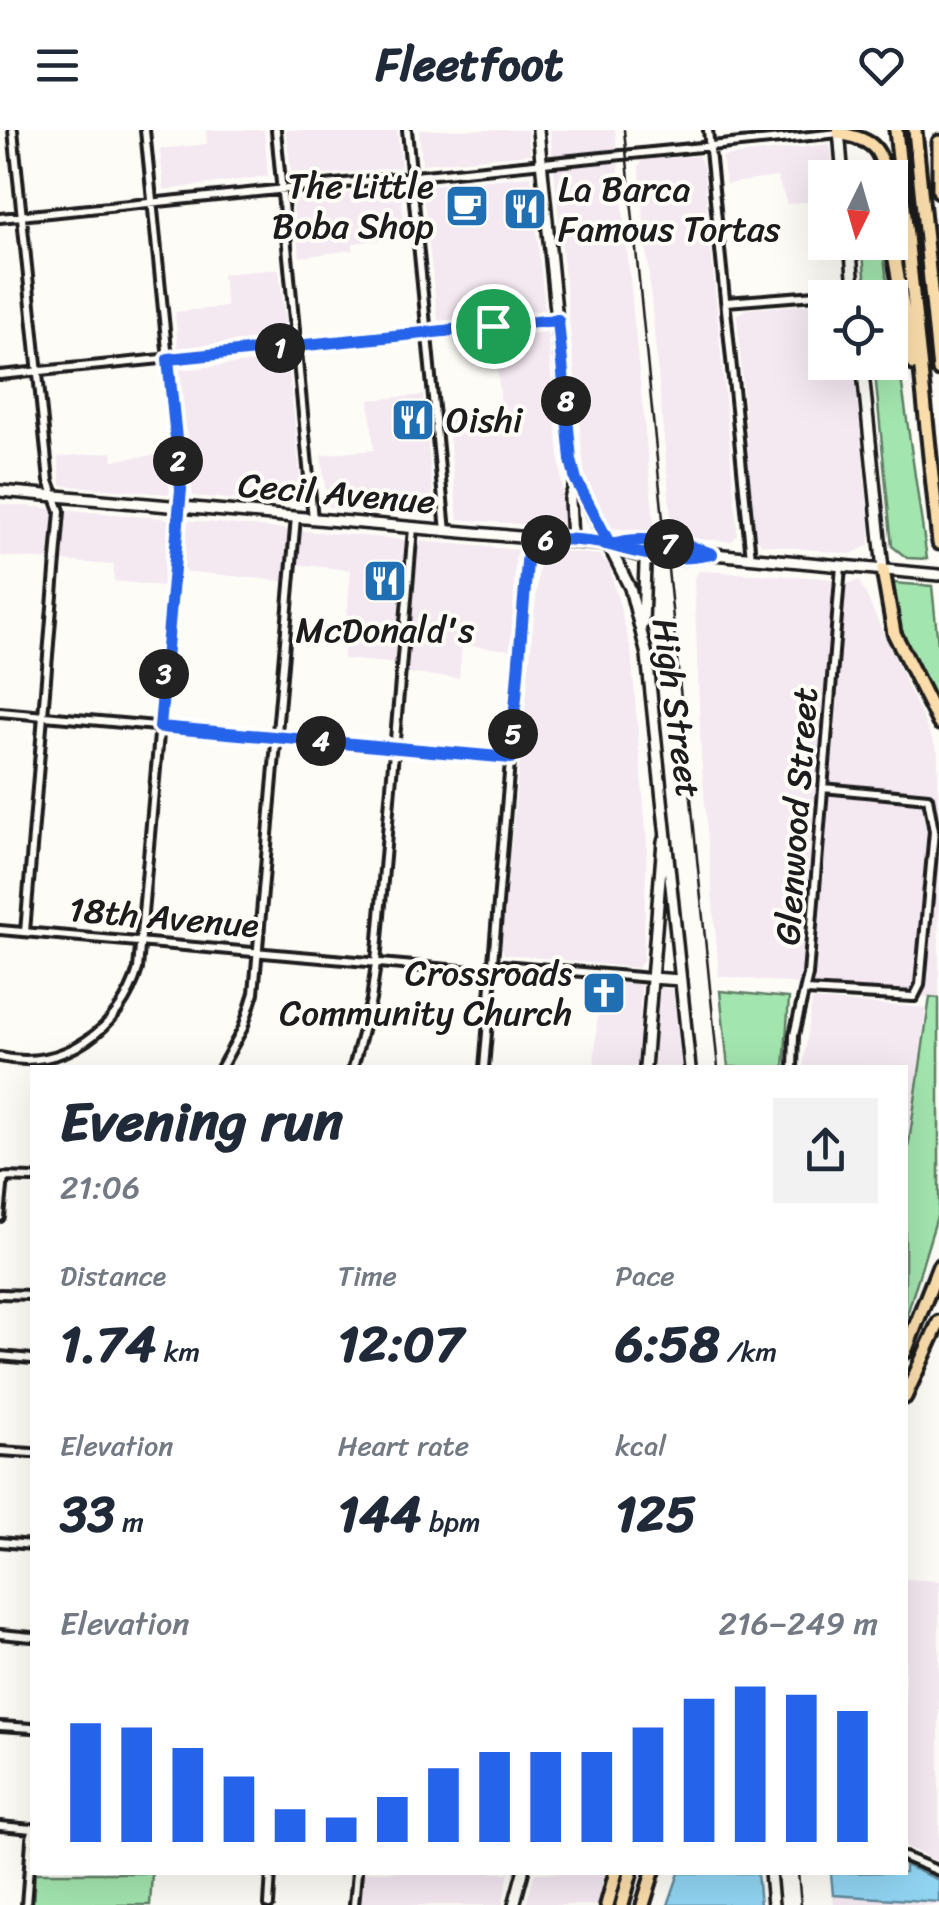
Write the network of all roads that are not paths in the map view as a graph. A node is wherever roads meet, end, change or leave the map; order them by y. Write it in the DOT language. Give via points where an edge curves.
graph roads {
  1 [pos="13,130"];
  2 [pos="145,130"];
  3 [pos="276,130"];
  4 [pos="407,130"];
  5 [pos="538,130"];
  6 [pos="708,130"];
  7 [pos="896,130"];
  8 [pos="915,130"];
  9 [pos="840,131"];
  10 [pos="939,142"];
  11 [pos="710,146"];
  12 [pos="842,160"];
  13 [pos="882,160"];
  14 [pos="541,163"];
  15 [pos="412,176"];
  16 [pos="282,190"];
  17 [pos="939,191"];
  18 [pos="152,203"];
  19 [pos="22,216"];
  20 [pos="0,218"];
  21 [pos="895,260"];
  22 [pos="808,298"];
  23 [pos="726,302"];
  24 [pos="558,320"];
  25 [pos="428,333"];
  26 [pos="298,346"];
  27 [pos="168,359"];
  28 [pos="939,370"];
  29 [pos="38,371"];
  30 [pos="0,375"];
  31 [pos="864,380"];
  32 [pos="922,399"];
  33 [pos="576,480"];
  34 [pos="0,491"];
  35 [pos="55,496"];
  36 [pos="179,507"];
  37 [pos="296,517"];
  38 [pos="313,519"];
  39 [pos="413,528"];
  40 [pos="446,530"];
  41 [pos="529,538"];
  42 [pos="572,542"];
  43 [pos="939,543"];
  44 [pos="610,545"];
  45 [pos="712,554"];
  46 [pos="651,556"];
  47 [pos="751,558"];
  48 [pos="840,566"];
  49 [pos="883,570"];
  50 [pos="939,575"];
  51 [pos="642,632"];
  52 [pos="0,712"];
  53 [pos="43,716"];
  54 [pos="939,723"];
  55 [pos="160,727"];
  56 [pos="277,737"];
  57 [pos="392,747"];
  58 [pos="511,758"];
  59 [pos="823,788"];
  60 [pos="665,824"];
  61 [pos="0,930"];
  62 [pos="25,932"];
  63 [pos="142,943"];
  64 [pos="259,953"];
  65 [pos="376,963"];
  66 [pos="493,968"];
  67 [pos="651,978"];
  68 [pos="681,980"];
  69 [pos="806,991"];
  70 [pos="0,1057"];
  71 [pos="223,1065"];
  72 [pos="354,1065"];
  73 [pos="484,1065"];
  74 [pos="646,1065"];
  75 [pos="690,1065"];
  76 [pos="793,1065"];
  77 [pos="2,1177"];
  78 [pos="30,1178"];
  79 [pos="0,1217"];
  80 [pos="939,1266"];
  81 [pos="0,1294"];
  82 [pos="30,1295"];
  83 [pos="939,1322"];
  84 [pos="908,1344"];
  85 [pos="0,1356"];
  86 [pos="30,1359"];
  87 [pos="908,1390"];
  88 [pos="0,1450"];
  89 [pos="30,1454"];
  90 [pos="0,1542"];
  91 [pos="30,1545"];
  92 [pos="0,1634"];
  93 [pos="30,1637"];
  94 [pos="0,1726"];
  95 [pos="30,1728"];
  96 [pos="0,1826"];
  97 [pos="30,1828"];
  98 [pos="30,1854"];
  99 [pos="908,1858"];
  100 [pos="939,1872"];
  101 [pos="272,1875"];
  102 [pos="357,1875"];
  103 [pos="522,1875"];
  104 [pos="615,1875"];
  105 [pos="630,1875"];
  106 [pos="652,1875"];
  107 [pos="770,1875"];
  108 [pos="26,1905"];
  109 [pos="269,1905"];
  110 [pos="354,1905"];
  111 [pos="514,1905"];
  112 [pos="608,1905"];
  113 [pos="622,1905"];
  114 [pos="643,1905"];
  115 [pos="773,1905"];
  1 -- 19 [label="street"];
  2 -- 18 [label="street"];
  3 -- 16 [label="street"];
  4 -- 15 [label="street"];
  5 -- 14 [label="main road, High Street"];
  6 -- 11 [label="street"];
  7 -- 32 [label="highway"];
  8 -- 28 [label="highway"];
  9 -- 11 [label="street"];
  9 -- 12 [label="main road"];
  9 -- 13 [label="highway" via="874,143"];
  10 -- 17 [label="highway"];
  11 -- 14 [label="street"];
  11 -- 23 [label="street"];
  14 -- 15 [label="street"];
  14 -- 24 [label="main road, High Street"];
  15 -- 16 [label="street"];
  15 -- 25 [label="street"];
  16 -- 18 [label="street"];
  16 -- 26 [label="street"];
  18 -- 19 [label="street"];
  18 -- 27 [label="street"];
  19 -- 20 [label="street"];
  19 -- 29 [label="street"];
  21 -- 32 [label="highway"];
  22 -- 23 [label="street"];
  23 -- 47 [label="street"];
  24 -- 25 [label="street"];
  24 -- 33 [label="main road, High Street"];
  25 -- 26 [label="street"];
  25 -- 40 [label="street"];
  26 -- 27 [label="street"];
  26 -- 38 [label="street"];
  27 -- 29 [label="street"];
  27 -- 36 [label="street"];
  29 -- 30 [label="street"];
  29 -- 35 [label="street"];
  31 -- 49 [label="main road"];
  32 -- 43 [label="highway"];
  33 -- 42 [label="main road"];
  33 -- 44 [label="main road, High Street"];
  34 -- 35 [label="main road, Cecil Avenue"];
  35 -- 36 [label="main road, Cecil Avenue"];
  35 -- 53 [label="street" via="60,511"];
  36 -- 37 [label="main road, Cecil Avenue"];
  36 -- 55 [label="street"];
  37 -- 38 [label="main road, Cecil Avenue"];
  37 -- 56 [label="street"];
  38 -- 39 [label="main road, Cecil Avenue"];
  39 -- 40 [label="main road, Cecil Avenue"];
  39 -- 57 [label="street"];
  40 -- 41 [label="main road, Cecil Avenue"];
  41 -- 42 [label="main road, Cecil Avenue"];
  41 -- 58 [label="street"];
  42 -- 44 [label="main road, Cecil Avenue"];
  44 -- 45 [label="main road, Cecil Avenue" via="623,540 691,546"];
  44 -- 46 [label="main road, Cecil Avenue"];
  44 -- 51 [label="main road, High Street"];
  45 -- 46 [label="main road, Cecil Avenue"];
  45 -- 47 [label="main road, Cecil Avenue"];
  46 -- 51 [label="main road" via="645,564"];
  47 -- 48 [label="main road, Cecil Avenue"];
  48 -- 49 [label="main road, Cecil Avenue"];
  48 -- 59 [label="street, Glenwood Street"];
  49 -- 50 [label="main road, Cecil Avenue"];
  49 -- 54 [label="highway" via="894,632"];
  51 -- 60 [label="main road, High Street"];
  52 -- 53 [label="street"];
  53 -- 55 [label="street"];
  53 -- 62 [label="street"];
  55 -- 56 [label="street"];
  55 -- 63 [label="street"];
  56 -- 57 [label="street"];
  56 -- 64 [label="street"];
  57 -- 58 [label="street"];
  57 -- 65 [label="street"];
  58 -- 66 [label="street"];
  59 -- 69 [label="street, Glenwood Street"];
  59 -- 69 [label="street" via="928,798 934,831 914,998"];
  60 -- 67 [label="main road"];
  60 -- 68 [label="main road, High Street"];
  61 -- 62 [label="street, 18th Avenue"];
  62 -- 63 [label="street, 18th Avenue"];
  63 -- 64 [label="street, 18th Avenue"];
  63 -- 70 [label="street" via="132,991 103,1029 61,1054"];
  64 -- 65 [label="street, 18th Avenue"];
  64 -- 71 [label="street" via="243,1028"];
  65 -- 66 [label="street, 18th Avenue"];
  65 -- 72 [label="street"];
  66 -- 67 [label="street, 18th Avenue"];
  66 -- 73 [label="street"];
  67 -- 68 [label="main road, 18th Avenue"];
  67 -- 74 [label="main road"];
  68 -- 75 [label="main road, High Street"];
  69 -- 76 [label="street, Glenwood Street"];
  77 -- 78 [label="street"];
  77 -- 79 [label="street"];
  80 -- 84 [label="highway"];
  81 -- 82 [label="street"];
  83 -- 87 [label="highway"];
  85 -- 86 [label="street"];
  88 -- 89 [label="street"];
  90 -- 91 [label="street"];
  92 -- 93 [label="street"];
  94 -- 95 [label="street"];
  96 -- 97 [label="street"];
  98 -- 108 [label="street"];
  99 -- 100 [label="street"];
  101 -- 109 [label="street"];
  102 -- 110 [label="street"];
  103 -- 111 [label="main road"];
  104 -- 112 [label="highway"];
  105 -- 113 [label="highway"];
  106 -- 114 [label="highway"];
  107 -- 115 [label="main road"];
}
